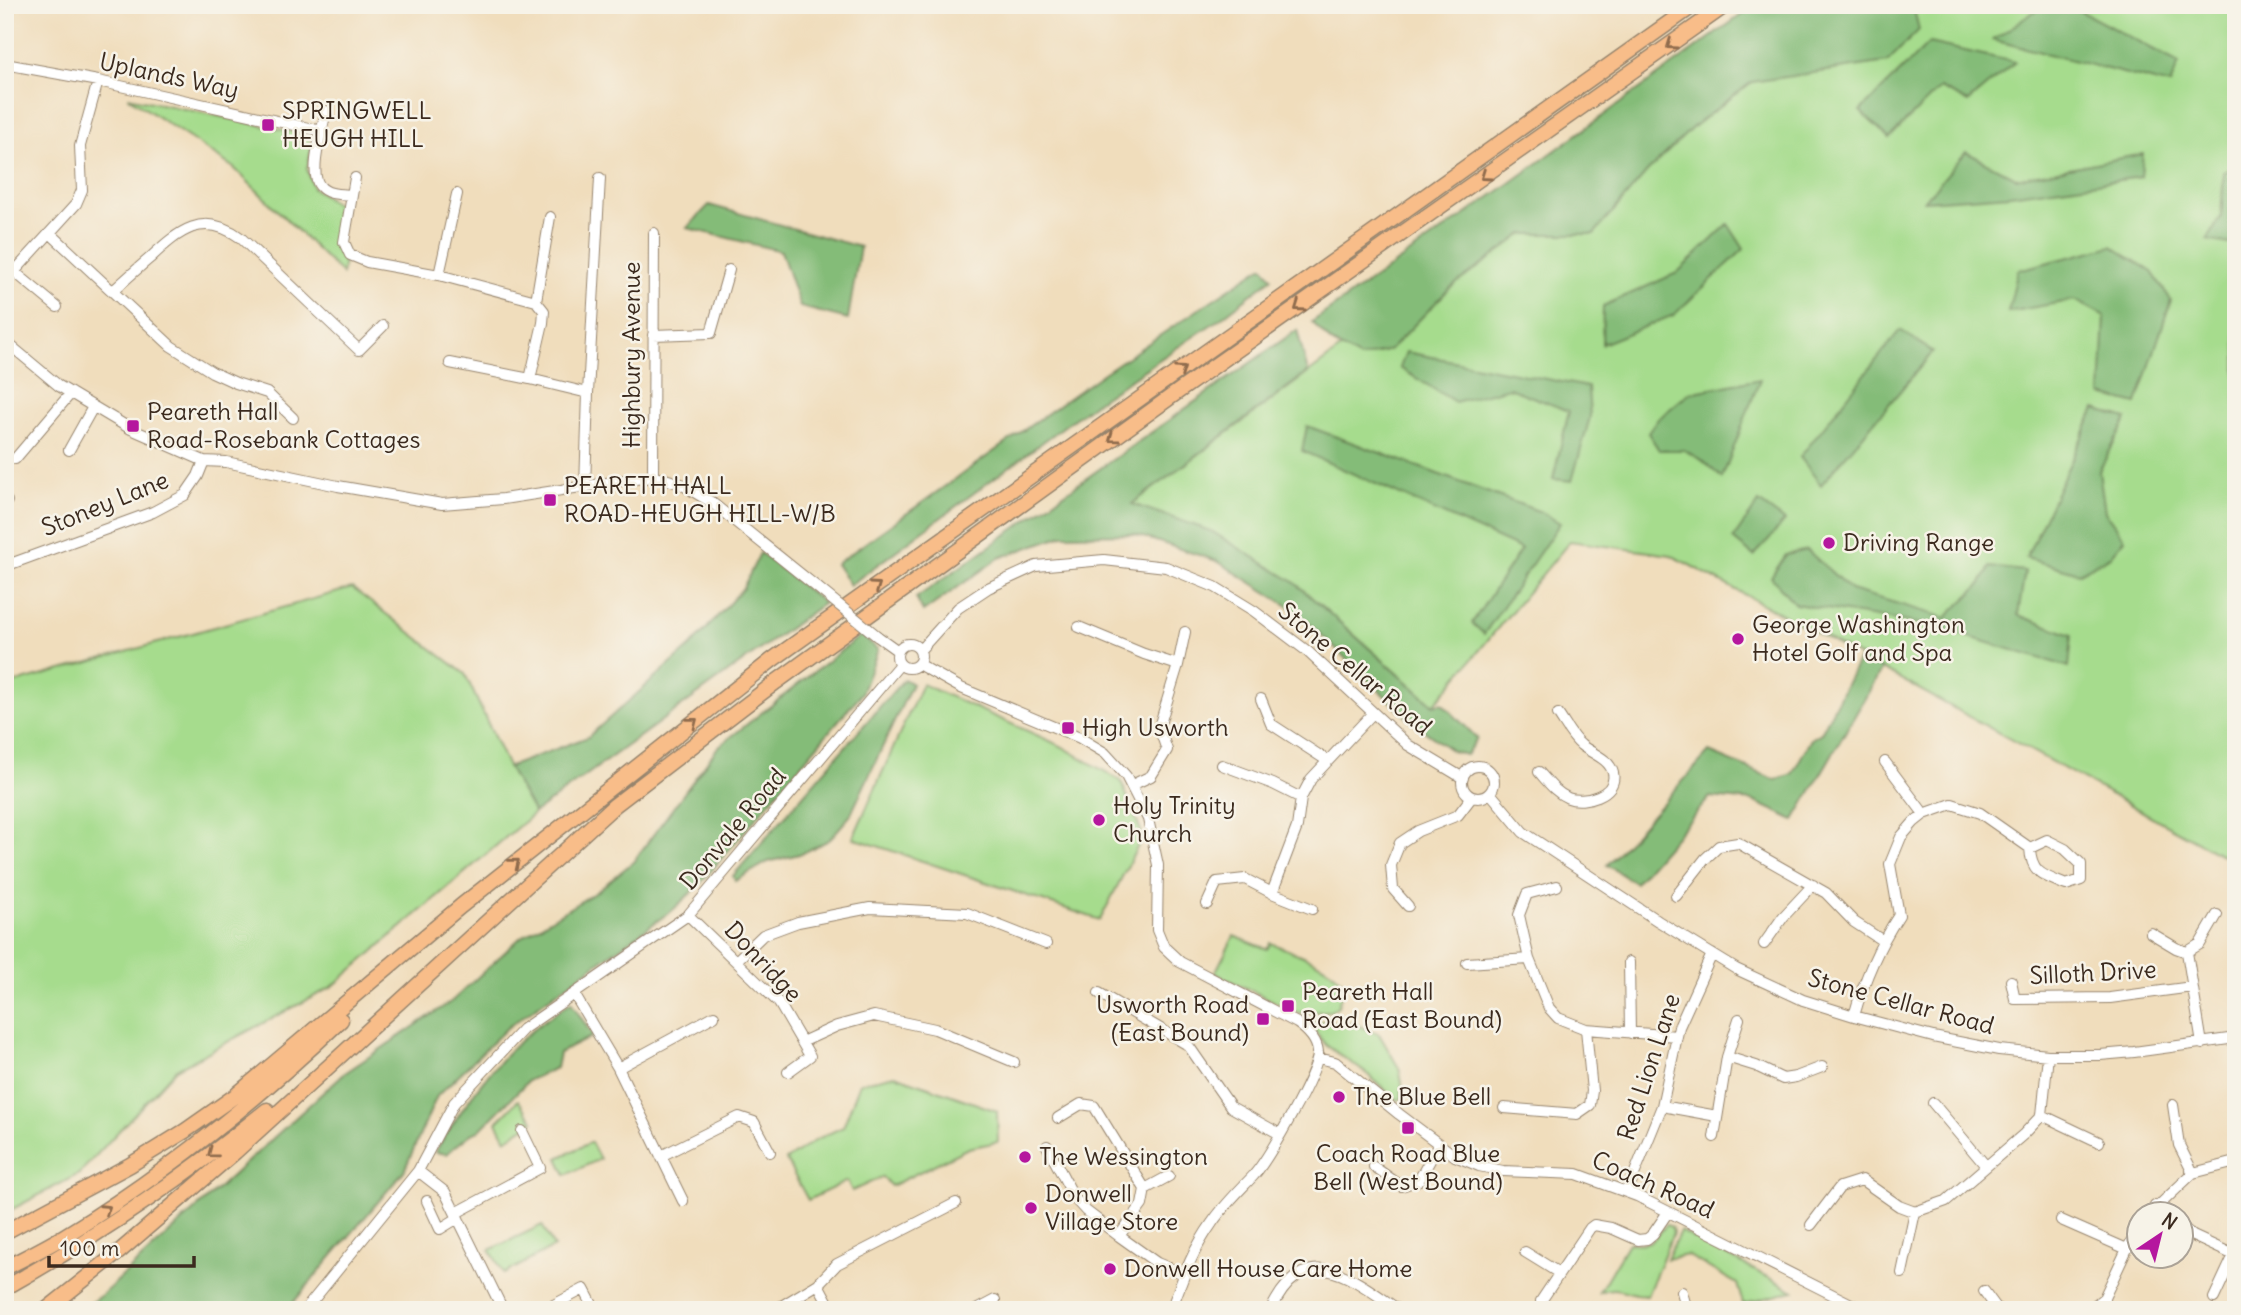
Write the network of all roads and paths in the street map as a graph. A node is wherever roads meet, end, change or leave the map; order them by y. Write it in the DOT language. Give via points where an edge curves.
graph roads {
  1 [pos="1695,5"];
  2 [pos="1726,5"];
  3 [pos="5,64"];
  4 [pos="98,81"];
  5 [pos="326,111"];
  6 [pos="322,131"];
  7 [pos="355,177"];
  8 [pos="600,178"];
  9 [pos="457,194"];
  10 [pos="351,195"];
  11 [pos="550,217"];
  12 [pos="50,233"];
  13 [pos="654,233"];
  14 [pos="5,264"];
  15 [pos="729,270"];
  16 [pos="14,272"];
  17 [pos="439,275"];
  18 [pos="113,292"];
  19 [pos="536,301"];
  20 [pos="57,307"];
  21 [pos="383,326"];
  22 [pos="653,335"];
  23 [pos="5,341"];
  24 [pos="450,363"];
  25 [pos="530,379"];
  26 [pos="71,393"];
  27 [pos="588,393"];
  28 [pos="93,407"];
  29 [pos="293,418"];
  30 [pos="69,450"];
  31 [pos="15,458"];
  32 [pos="204,461"];
  33 [pos="653,477"];
  34 [pos="584,488"];
  35 [pos="5,553"];
  36 [pos="7,565"];
  37 [pos="1079,627"];
  38 [pos="1185,632"];
  39 [pos="920,650"];
  40 [pos="898,652"];
  41 [pos="900,664"];
  42 [pos="918,664"];
  43 [pos="1178,665"];
  44 [pos="1261,699"];
  45 [pos="1373,713"];
  46 [pos="1558,714"];
  47 [pos="1328,761"];
  48 [pos="1885,762"];
  49 [pos="1222,765"];
  50 [pos="1539,772"];
  51 [pos="1463,778"];
  52 [pos="1132,785"];
  53 [pos="1491,794"];
  54 [pos="1301,798"];
  55 [pos="1471,798"];
  56 [pos="1924,814"];
  57 [pos="2030,848"];
  58 [pos="1813,885"];
  59 [pos="1557,886"];
  60 [pos="1272,893"];
  61 [pos="1676,896"];
  62 [pos="1207,904"];
  63 [pos="461,906"];
  64 [pos="1408,906"];
  65 [pos="1312,909"];
  66 [pos="688,915"];
  67 [pos="2217,915"];
  68 [pos="2151,933"];
  69 [pos="1883,941"];
  70 [pos="1046,944"];
  71 [pos="1764,944"];
  72 [pos="2187,952"];
  73 [pos="1712,954"];
  74 [pos="1529,959"];
  75 [pos="737,960"];
  76 [pos="1629,962"];
  77 [pos="1467,963"];
  78 [pos="2011,981"];
  79 [pos="2192,987"];
  80 [pos="1099,993"];
  81 [pos="574,994"];
  82 [pos="714,1016"];
  83 [pos="1854,1016"];
  84 [pos="380,1019"];
  85 [pos="1739,1019"];
  86 [pos="1586,1029"];
  87 [pos="1630,1033"];
  88 [pos="1677,1036"];
  89 [pos="2236,1038"];
  90 [pos="802,1042"];
  91 [pos="2202,1044"];
  92 [pos="2048,1055"];
  93 [pos="1727,1057"];
  94 [pos="1318,1058"];
  95 [pos="1014,1062"];
  96 [pos="1822,1067"];
  97 [pos="618,1068"];
  98 [pos="788,1072"];
  99 [pos="1933,1102"];
  100 [pos="2172,1105"];
  101 [pos="1661,1106"];
  102 [pos="1504,1108"];
  103 [pos="2042,1115"];
  104 [pos="1717,1116"];
  105 [pos="1058,1118"];
  106 [pos="522,1131"];
  107 [pos="1280,1134"];
  108 [pos="1714,1137"];
  109 [pos="2099,1142"];
  110 [pos="1439,1144"];
  111 [pos="1047,1146"];
  112 [pos="770,1152"];
  113 [pos="661,1156"];
  114 [pos="2236,1162"];
  115 [pos="1985,1165"];
  116 [pos="1374,1167"];
  117 [pos="418,1171"];
  118 [pos="2193,1173"];
  119 [pos="1169,1176"];
  120 [pos="1144,1189"];
  121 [pos="1627,1192"];
  122 [pos="2163,1200"];
  123 [pos="427,1201"];
  124 [pos="683,1201"];
  125 [pos="956,1203"];
  126 [pos="1668,1212"];
  127 [pos="1915,1212"];
  128 [pos="457,1216"];
  129 [pos="2062,1220"];
  130 [pos="1811,1225"];
  131 [pos="5,1232"];
  132 [pos="1119,1236"];
  133 [pos="2196,1237"];
  134 [pos="2126,1250"];
  135 [pos="1525,1252"];
  136 [pos="2126,1252"];
  137 [pos="5,1268"];
  138 [pos="1184,1273"];
  139 [pos="1559,1273"];
  140 [pos="1902,1273"];
  141 [pos="818,1284"];
  142 [pos="5,1288"];
  143 [pos="1984,1291"];
  144 [pos="1682,1292"];
  145 [pos="2214,1298"];
  146 [pos="995,1300"];
  147 [pos="1541,1301"];
  148 [pos="46,1310"];
  149 [pos="305,1310"];
  150 [pos="503,1310"];
  151 [pos="544,1310"];
  152 [pos="595,1310"];
  153 [pos="775,1310"];
  154 [pos="832,1310"];
  155 [pos="976,1310"];
  156 [pos="1171,1310"];
  157 [pos="1271,1310"];
  158 [pos="1399,1310"];
  159 [pos="1687,1310"];
  160 [pos="1863,1310"];
  161 [pos="1998,1310"];
  162 [pos="2089,1310"];
  63 -- 1 [label="highway, one-way" via="772,660"];
  2 -- 84 [label="highway, one-way" via="1182,388 776,682 615,805"];
  3 -- 4 [label="street, Uplands Way"];
  4 -- 6 [label="street, Uplands Way"];
  4 -- 12 [label="street" via="80,146 82,190 76,204"];
  5 -- 6 [label="street"];
  6 -- 10 [label="street" via="314,172 318,186"];
  7 -- 10 [label="street"];
  8 -- 27 [label="street"];
  9 -- 17 [label="street"];
  10 -- 17 [label="street" via="344,242 350,254 367,262"];
  11 -- 19 [label="street"];
  12 -- 16 [label="street"];
  12 -- 18 [label="street"];
  13 -- 22 [label="street, Highbury Avenue"];
  14 -- 16 [label="street"];
  15 -- 22 [label="street" via="711,333"];
  16 -- 20 [label="street"];
  17 -- 19 [label="street"];
  18 -- 21 [label="street" via="174,235 191,226 211,225 228,228 241,238 359,350"];
  18 -- 29 [label="street" via="171,346 212,372 267,393"];
  19 -- 25 [label="street" via="544,311"];
  22 -- 33 [label="street, Highbury Avenue"];
  23 -- 26 [label="street"];
  24 -- 25 [label="street"];
  25 -- 27 [label="street"];
  26 -- 28 [label="street"];
  26 -- 31 [label="street"];
  27 -- 34 [label="street"];
  28 -- 30 [label="street"];
  28 -- 32 [label="street"];
  32 -- 34 [label="street" via="442,504"];
  32 -- 36 [label="street, Stoney Lane" via="185,495 153,512"];
  33 -- 34 [label="street"];
  33 -- 40 [label="street, bridge" via="681,484 711,502"];
  35 -- 36 [label="street"];
  37 -- 43 [label="street"];
  38 -- 43 [label="street"];
  39 -- 40 [label="street" via="910,643"];
  39 -- 42 [label="street"];
  39 -- 45 [label="street, Stone Cellar Road" via="958,608 1036,566 1104,560 1166,567 1215,587 1254,611 1307,651"];
  40 -- 41 [label="street"];
  41 -- 42 [label="street" via="911,668"];
  41 -- 66 [label="street, Donvale Road"];
  42 -- 52 [label="street" via="961,688 1080,738 1105,753"];
  43 -- 52 [label="street" via="1159,727 1167,750 1151,776"];
  44 -- 47 [label="street" via="1271,724"];
  45 -- 47 [label="street"];
  45 -- 51 [label="street, Stone Cellar Road" via="1408,745"];
  46 -- 50 [label="street" via="1580,744 1608,763 1613,780 1597,797 1586,800 1569,798"];
  47 -- 54 [label="street"];
  48 -- 56 [label="street"];
  49 -- 54 [label="street"];
  51 -- 53 [label="street" via="1471,767 1489,769 1495,785"];
  51 -- 55 [label="street" via="1461,784"];
  52 -- 94 [label="street" via="1148,819 1158,865 1157,930 1164,947 1180,962 1307,1030"];
  53 -- 55 [label="street"];
  53 -- 73 [label="street, Stone Cellar Road" via="1523,832"];
  54 -- 60 [label="street" via="1297,827"];
  55 -- 64 [label="street" via="1458,815 1400,842 1391,866 1393,889"];
  56 -- 57 [label="street" via="1952,804 1971,810"];
  56 -- 69 [label="street" via="1901,837 1890,863 1899,915"];
  57 -- 57 [label="street" via="2047,840 2065,849 2081,864 2081,880 2066,885 2038,873"];
  58 -- 61 [label="street" via="1738,843 1719,846"];
  58 -- 69 [label="street"];
  58 -- 71 [label="street"];
  59 -- 74 [label="street" via="1527,894 1518,915"];
  60 -- 62 [label="street" via="1245,879 1217,882"];
  60 -- 65 [label="street"];
  63 -- 131 [label="highway" via="225,1103 130,1165"];
  137 -- 63 [label="highway, one-way" via="65,1236 128,1194 285,1074"];
  66 -- 75 [label="street, Donridge"];
  66 -- 81 [label="street, Donvale Road"];
  67 -- 72 [label="street, Silloth Drive" via="2200,944"];
  68 -- 72 [label="street, Silloth Drive"];
  69 -- 83 [label="street"];
  70 -- 75 [label="street" via="967,913 870,908 798,922 763,935"];
  72 -- 79 [label="street, Silloth Drive"];
  73 -- 83 [label="street, Stone Cellar Road" via="1803,1000"];
  73 -- 88 [label="street, Red Lion Lane"];
  74 -- 77 [label="street"];
  74 -- 86 [label="street" via="1549,1008 1558,1018"];
  75 -- 90 [label="street, Donridge" via="779,1003"];
  76 -- 87 [label="street"];
  78 -- 79 [label="street, Silloth Drive" via="2015,999 2110,998"];
  79 -- 91 [label="street, Silloth Drive"];
  80 -- 107 [label="street" via="1188,1045 1231,1107"];
  81 -- 97 [label="street"];
  81 -- 117 [label="street, Donvale Road" via="523,1029 454,1103"];
  82 -- 97 [label="street"];
  83 -- 92 [label="street, Stone Cellar Road" via="1946,1040"];
  84 -- 142 [label="highway, one-way" via="139,1207"];
  84 -- 148 [label="highway" via="235,1152"];
  85 -- 93 [label="street"];
  86 -- 87 [label="street"];
  86 -- 102 [label="street" via="1590,1105 1577,1114"];
  87 -- 88 [label="street"];
  88 -- 101 [label="street, Red Lion Lane"];
  89 -- 91 [label="street, Stone Cellar Road"];
  90 -- 95 [label="street" via="874,1016 936,1029"];
  90 -- 98 [label="street" via="810,1056"];
  91 -- 92 [label="street, Stone Cellar Road"];
  92 -- 103 [label="street"];
  93 -- 96 [label="street" via="1783,1079"];
  93 -- 104 [label="street"];
  94 -- 107 [label="street"];
  94 -- 110 [label="street, Coach Road" via="1335,1062"];
  97 -- 113 [label="street"];
  99 -- 115 [label="street"];
  100 -- 118 [label="street" via="2179,1145"];
  101 -- 104 [label="street"];
  101 -- 121 [label="street, Red Lion Lane"];
  103 -- 109 [label="street"];
  103 -- 115 [label="street"];
  104 -- 108 [label="street"];
  105 -- 120 [label="street" via="1081,1104 1094,1106"];
  106 -- 128 [label="street" via="540,1168"];
  107 -- 138 [label="street" via="1255,1173 1210,1225"];
  110 -- 116 [label="street" via="1419,1180 1401,1185"];
  110 -- 121 [label="street, Coach Road" via="1479,1166 1577,1174"];
  111 -- 132 [label="street" via="1075,1199"];
  112 -- 113 [label="street" via="754,1122 739,1117"];
  113 -- 124 [label="street"];
  114 -- 118 [label="street"];
  115 -- 127 [label="street" via="1946,1201"];
  117 -- 128 [label="street" via="445,1192"];
  117 -- 149 [label="street, Donvale Road"];
  118 -- 122 [label="street"];
  119 -- 120 [label="street"];
  120 -- 132 [label="street" via="1142,1205"];
  121 -- 126 [label="street, Coach Road"];
  123 -- 128 [label="street" via="440,1229"];
  125 -- 141 [label="street" via="837,1264"];
  126 -- 139 [label="street" via="1647,1239 1594,1225"];
  126 -- 160 [label="street, Coach Road"];
  127 -- 130 [label="street" via="1862,1180 1840,1188"];
  127 -- 140 [label="street"];
  128 -- 150 [label="street"];
  129 -- 134 [label="street"];
  132 -- 138 [label="street" via="1157,1263"];
  133 -- 145 [label="street" via="2234,1255"];
  135 -- 139 [label="street"];
  136 -- 162 [label="street" via="2104,1298"];
  138 -- 156 [label="street"];
  139 -- 147 [label="street"];
  141 -- 153 [label="street"];
  141 -- 154 [label="street"];
  143 -- 161 [label="street"];
  144 -- 159 [label="street"];
  146 -- 155 [label="street"];
  151 -- 152 [label="street" via="584,1289"];
  157 -- 158 [label="street" via="1293,1280 1316,1268 1346,1276"];
}
